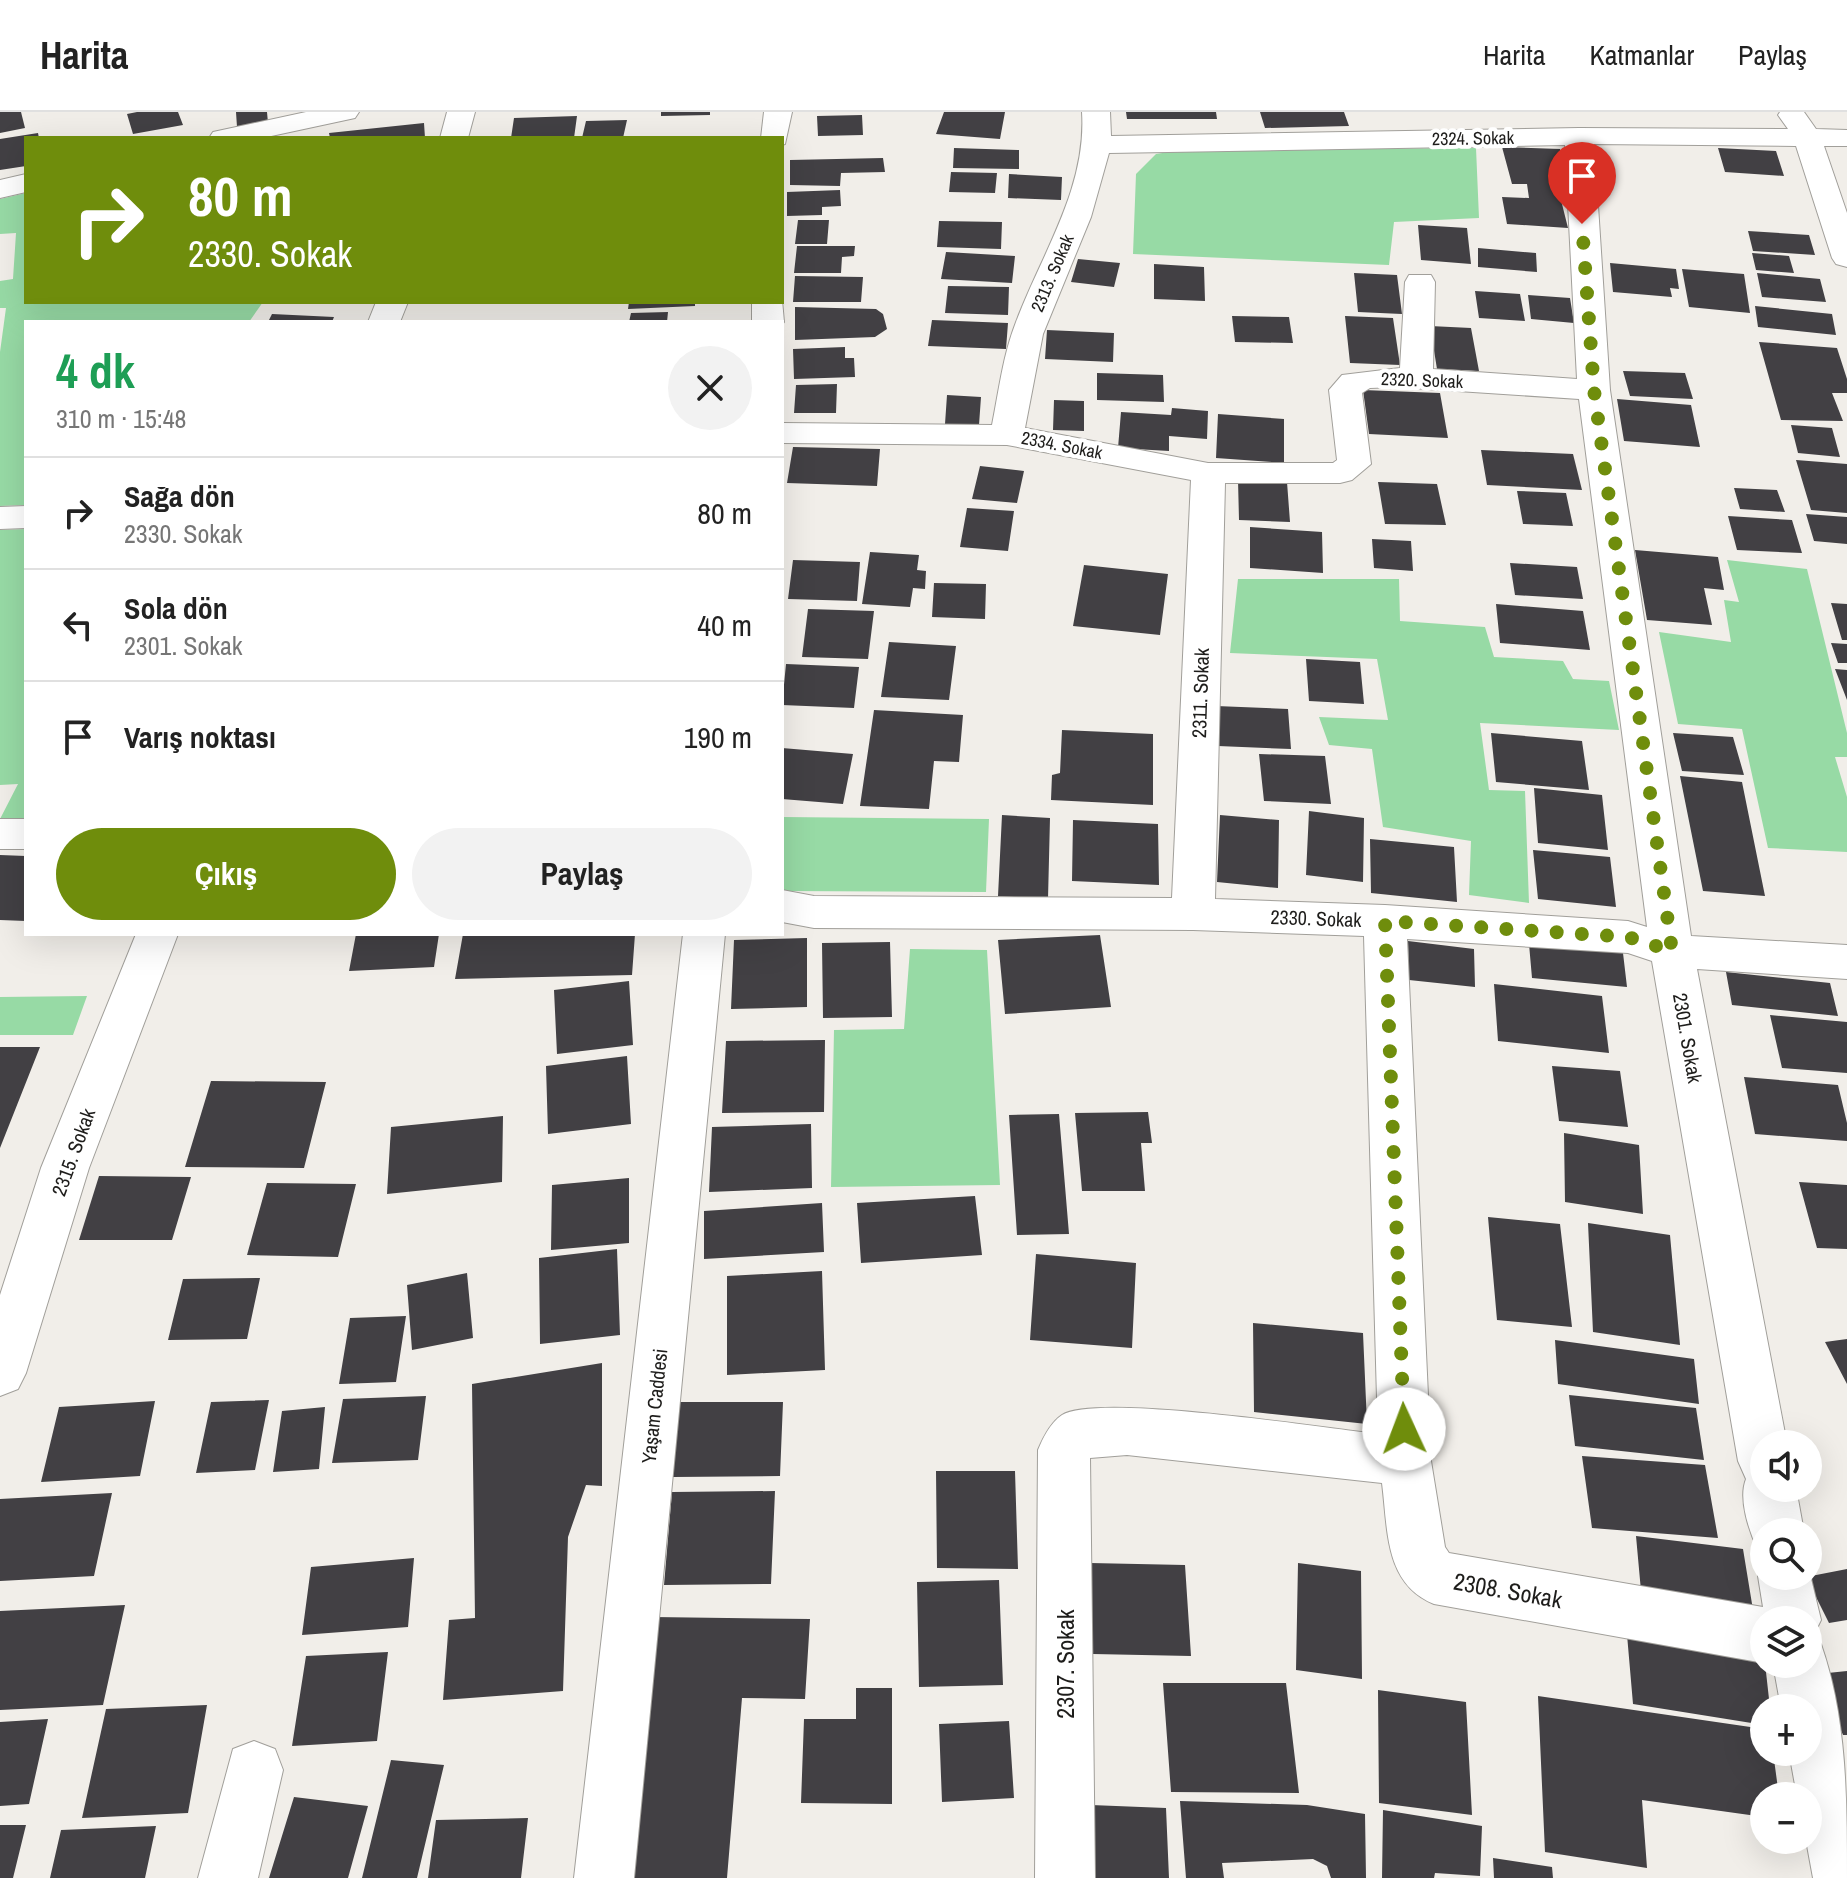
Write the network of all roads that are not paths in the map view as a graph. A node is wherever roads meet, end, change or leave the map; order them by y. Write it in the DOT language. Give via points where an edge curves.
graph roads {
  1 [pos="345,112"];
  2 [pos="461,112"];
  3 [pos="778,112"];
  4 [pos="1096,112"];
  5 [pos="1367,112"];
  6 [pos="1790,112"];
  7 [pos="1681,124"];
  8 [pos="232,136"];
  9 [pos="455,136"];
  10 [pos="775,136"];
  11 [pos="1579,136"];
  12 [pos="1807,136"];
  13 [pos="1847,138"];
  14 [pos="1382,140"];
  15 [pos="1099,145"];
  16 [pos="24,183"];
  17 [pos="0,189"];
  18 [pos="1844,239"];
  19 [pos="1420,282"];
  20 [pos="1416,379"];
  21 [pos="1594,390"];
  22 [pos="784,433"];
  23 [pos="1007,435"];
  24 [pos="1208,473"];
  25 [pos="1340,473"];
  26 [pos="24,517"];
  27 [pos="0,518"];
  28 [pos="0,834"];
  29 [pos="24,834"];
  30 [pos="784,906"];
  31 [pos="1193,914"];
  32 [pos="1385,921"];
  33 [pos="156,936"];
  34 [pos="704,936"];
  35 [pos="1672,951"];
  36 [pos="1847,962"];
  37 [pos="4,1347"];
  38 [pos="1758,1430"];
  39 [pos="1405,1461"];
  40 [pos="1750,1633"];
  41 [pos="1804,1678"];
  42 [pos="254,1770"];
  43 [pos="228,1878"];
  44 [pos="604,1878"];
  45 [pos="1065,1878"];
  46 [pos="1843,1878"];
  1 -- 8 [label="street"];
  2 -- 9 [label="street"];
  3 -- 10 [label="street"];
  4 -- 15 [label="street, 2313. Sokak"];
  5 -- 14 [label="street"];
  6 -- 12 [label="street"];
  7 -- 11 [label="street, 2324. Sokak"];
  7 -- 12 [label="street, 2324. Sokak"];
  11 -- 14 [label="street, 2324. Sokak"];
  11 -- 21 [label="street, 2301. Sokak"];
  12 -- 13 [label="street, 2324. Sokak"];
  12 -- 18 [label="street"];
  14 -- 15 [label="street, 2324. Sokak"];
  15 -- 23 [label="street, 2313. Sokak" via="1073,225 1030,324"];
  16 -- 17 [label="street"];
  19 -- 20 [label="street"];
  20 -- 21 [label="street, 2320. Sokak"];
  20 -- 25 [label="street, 2320. Sokak" via="1374,378 1345,390 1354,464"];
  21 -- 35 [label="street, 2301. Sokak"];
  22 -- 23 [label="street, 2334. Sokak"];
  23 -- 24 [label="street, 2334. Sokak"];
  24 -- 25 [label="street, 2334. Sokak"];
  24 -- 31 [label="street, 2311. Sokak"];
  26 -- 27 [label="street"];
  28 -- 29 [label="street"];
  30 -- 31 [label="street, 2330. Sokak" via="814,912"];
  31 -- 32 [label="street, 2330. Sokak"];
  32 -- 35 [label="street, 2330. Sokak" via="1628,937"];
  32 -- 39 [label="street, 2308. Sokak"];
  33 -- 37 [label="street, 2315. Sokak" via="65,1168"];
  34 -- 44 [label="street, Yaşam Caddesi"];
  35 -- 36 [label="street, 2330. Sokak"];
  35 -- 38 [label="street, 2301. Sokak"];
  39 -- 40 [label="street, 2308. Sokak" via="1419,1557 1434,1577"];
  39 -- 45 [label="street, 2307. Sokak" via="1127,1431 1079,1433 1064,1450"];
  41 -- 46 [label="street"];
  42 -- 43 [label="street"];
}
